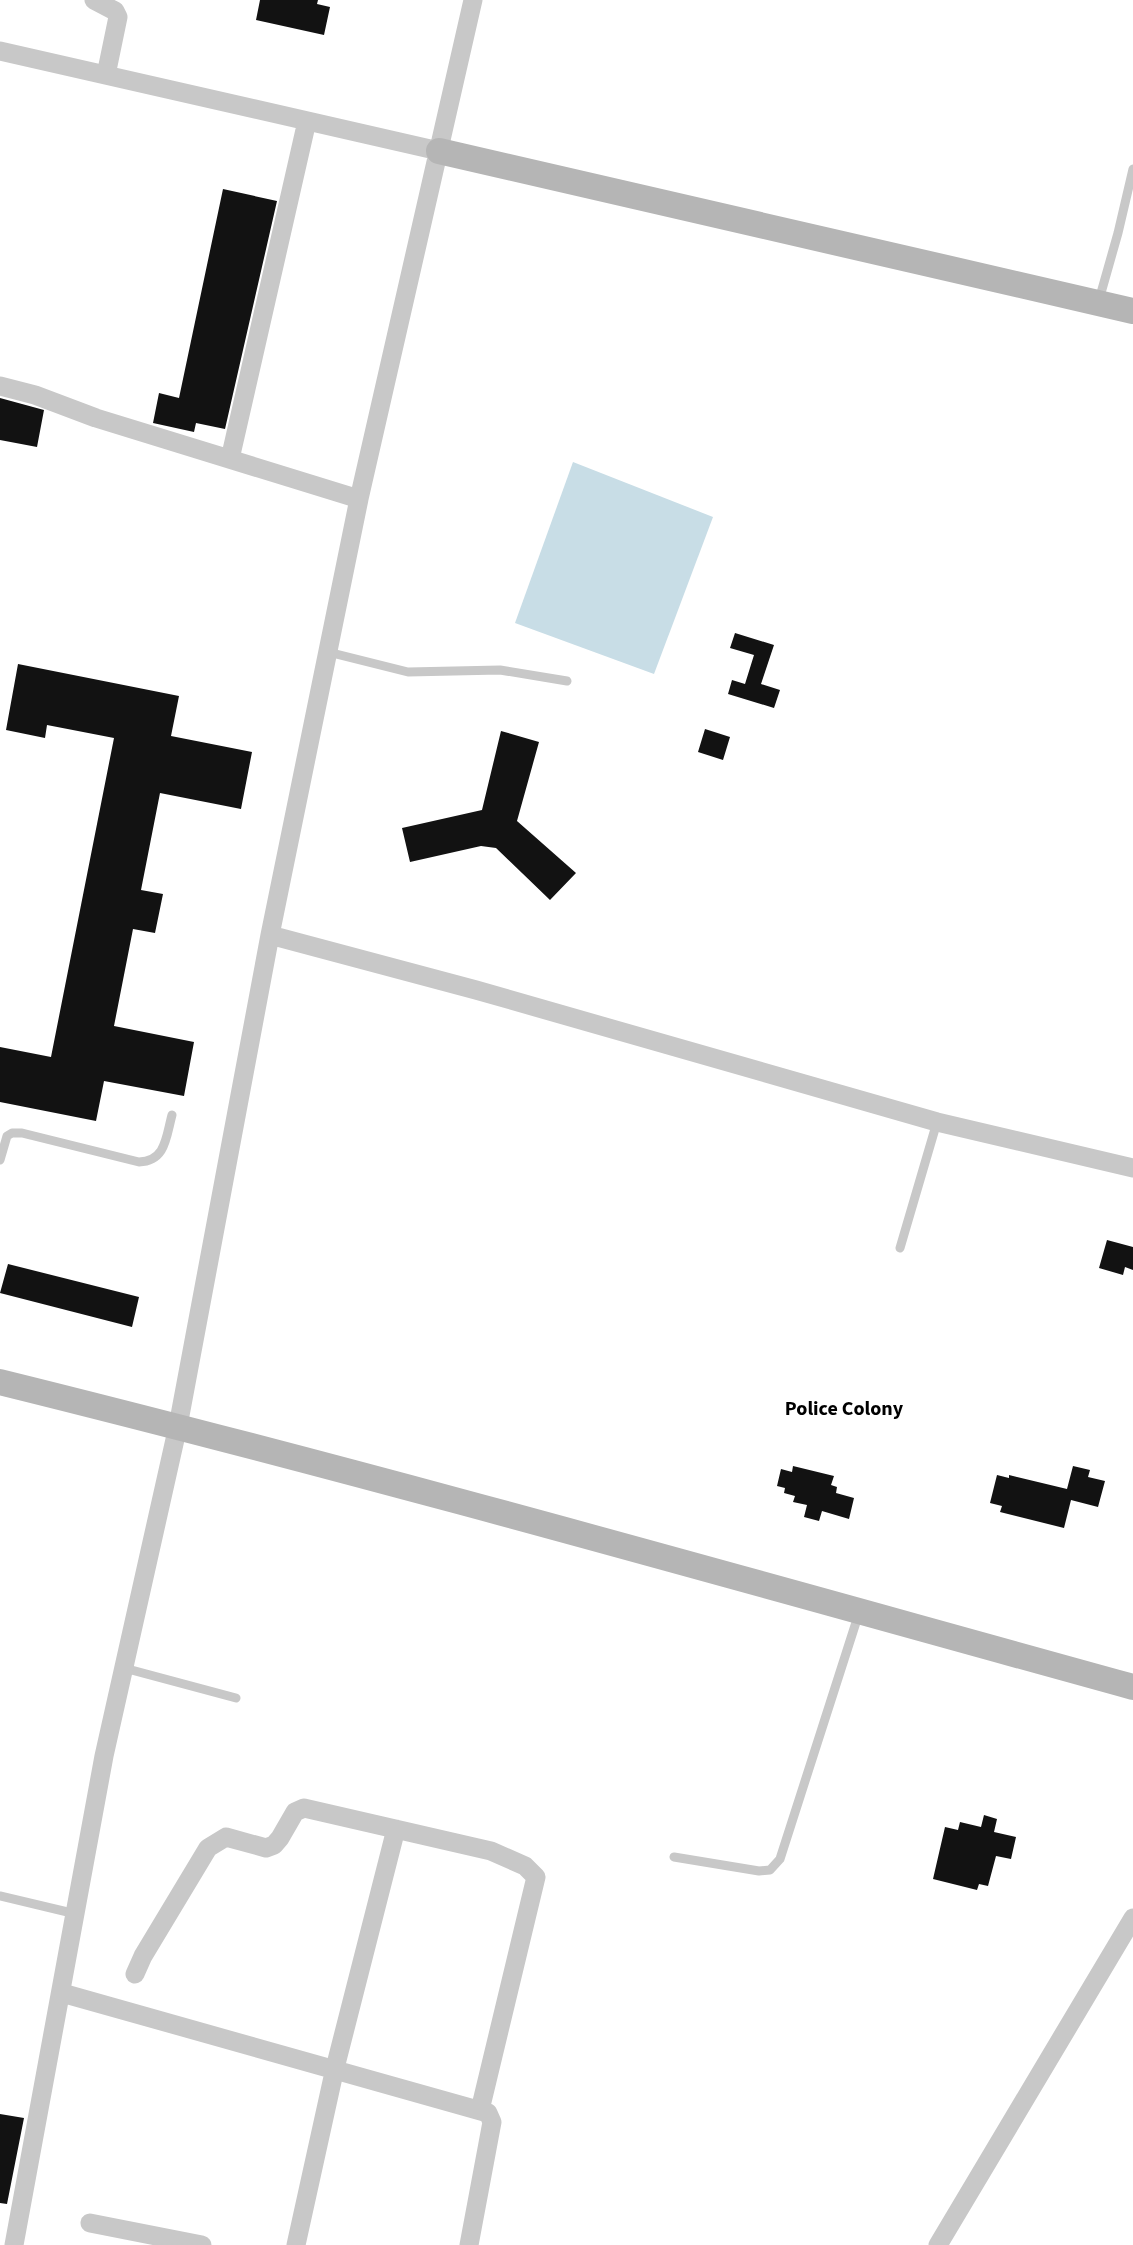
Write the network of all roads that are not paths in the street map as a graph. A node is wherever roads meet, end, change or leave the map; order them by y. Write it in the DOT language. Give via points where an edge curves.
graph roads {
  1 [pos="94,0"];
  2 [pos="473,0"];
  3 [pos="0,51"];
  4 [pos="106,75"];
  5 [pos="307,121"];
  6 [pos="439,152"];
  7 [pos="1133,169"];
  8 [pos="1098,303"];
  9 [pos="1133,311"];
  10 [pos="0,386"];
  11 [pos="230,459"];
  12 [pos="359,499"];
  13 [pos="328,652"];
  14 [pos="567,681"];
  15 [pos="270,935"];
  16 [pos="172,1115"];
  17 [pos="937,1122"];
  18 [pos="3,1136"];
  19 [pos="0,1160"];
  20 [pos="1133,1168"];
  21 [pos="900,1248"];
  22 [pos="0,1382"];
  23 [pos="178,1426"];
  24 [pos="859,1612"];
  25 [pos="124,1668"];
  26 [pos="1133,1687"];
  27 [pos="236,1698"];
  28 [pos="396,1829"];
  29 [pos="674,1857"];
  30 [pos="0,1896"];
  31 [pos="76,1914"];
  32 [pos="1133,1918"];
  33 [pos="135,1974"];
  34 [pos="62,1993"];
  35 [pos="334,2068"];
  36 [pos="480,2110"];
  37 [pos="90,2223"];
  38 [pos="14,2245"];
  39 [pos="202,2245"];
  40 [pos="296,2245"];
  41 [pos="469,2245"];
  42 [pos="938,2245"];
  1 -- 4 [label="street" via="115,10 118,17"];
  2 -- 6 [label="street"];
  3 -- 4 [label="street"];
  4 -- 5 [label="street"];
  5 -- 6 [label="street"];
  5 -- 11 [label="street"];
  6 -- 8 [label="street"];
  6 -- 12 [label="street"];
  7 -- 8 [label="lane"];
  8 -- 9 [label="street"];
  10 -- 11 [label="street"];
  11 -- 12 [label="street"];
  12 -- 13 [label="street"];
  13 -- 14 [label="lane" via="408,672 500,670"];
  13 -- 15 [label="street"];
  15 -- 17 [label="street" via="476,990"];
  15 -- 23 [label="street"];
  16 -- 18 [label="lane" via="163,1147 150,1162 22,1133"];
  17 -- 20 [label="street"];
  17 -- 21 [label="lane"];
  18 -- 19 [label="lane"];
  22 -- 23 [label="street"];
  23 -- 24 [label="street"];
  23 -- 25 [label="street"];
  24 -- 26 [label="street"];
  24 -- 29 [label="lane" via="780,1859 770,1870 759,1871"];
  25 -- 27 [label="lane"];
  25 -- 31 [label="street" via="104,1756"];
  28 -- 33 [label="street" via="304,1808 295,1812 280,1838 266,1848 237,1838 218,1840 208,1848 162,1922"];
  28 -- 35 [label="street"];
  28 -- 36 [label="street" via="492,1851 525,1866 536,1877"];
  30 -- 31 [label="lane"];
  31 -- 34 [label="street"];
  32 -- 42 [label="street"];
  34 -- 35 [label="street"];
  34 -- 38 [label="street"];
  35 -- 36 [label="street"];
  35 -- 40 [label="street"];
  36 -- 41 [label="street" via="488,2113 492,2122"];
  37 -- 39 [label="street"];
}
